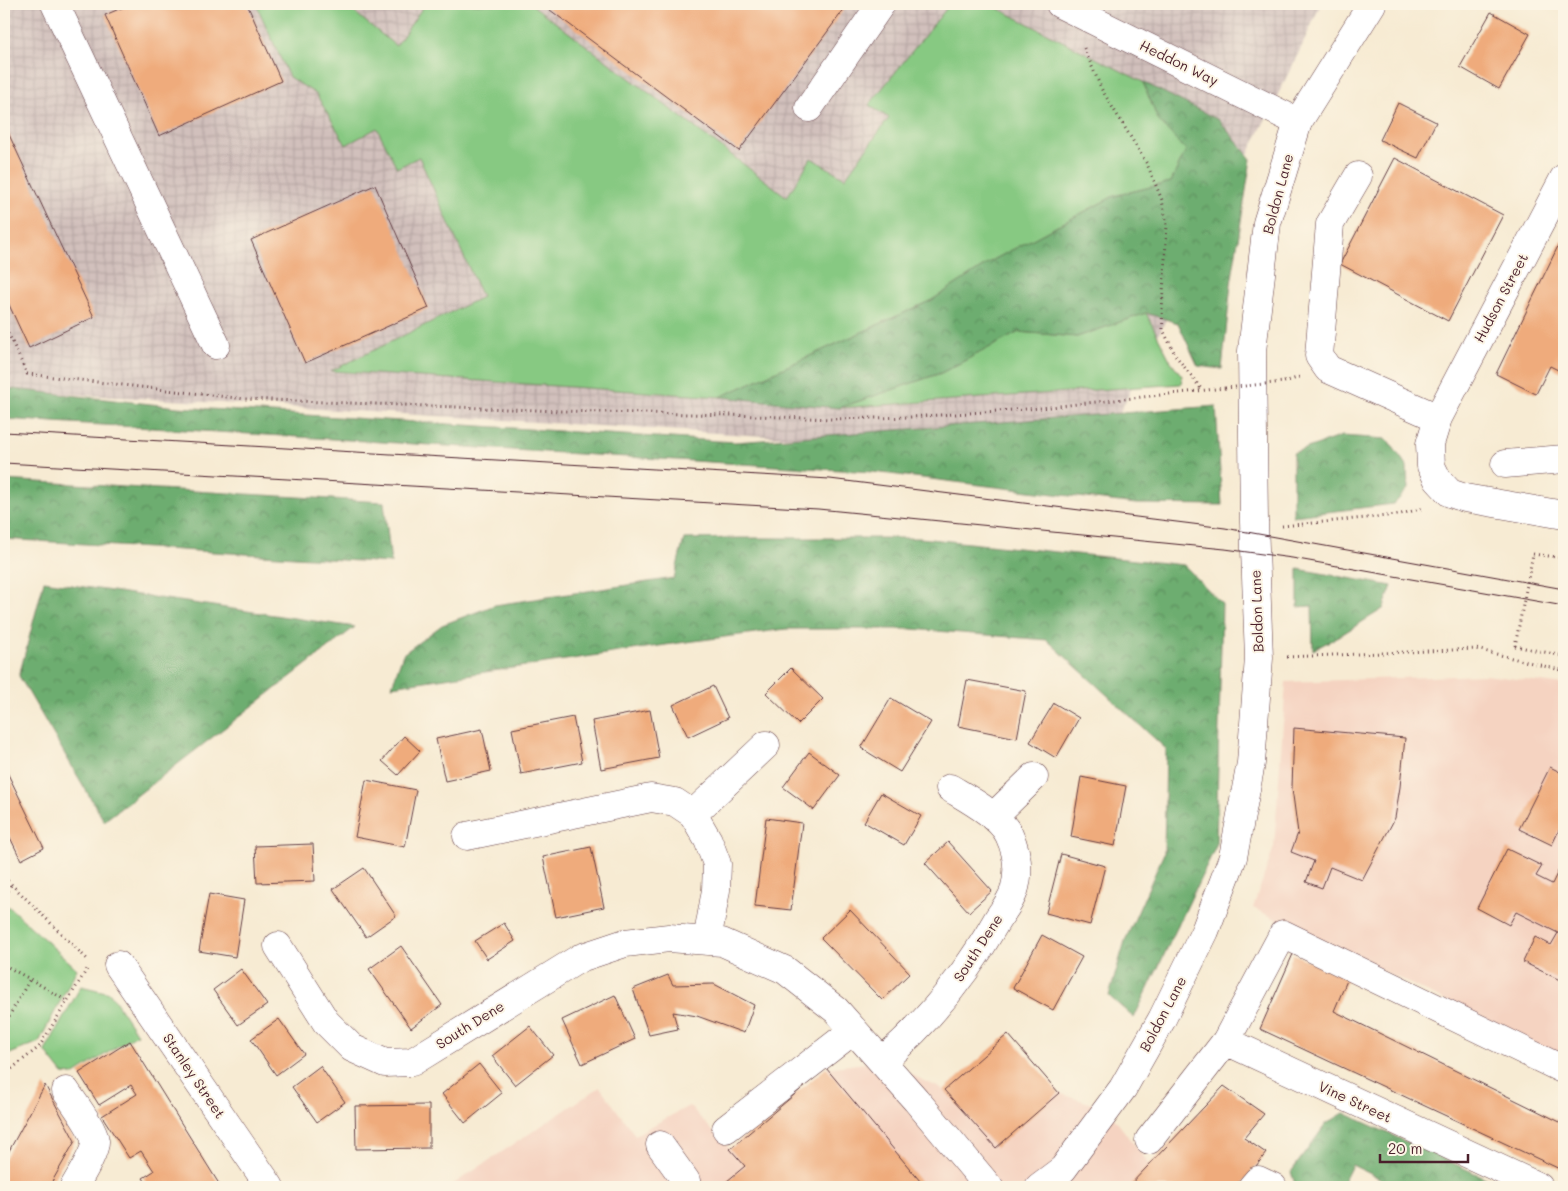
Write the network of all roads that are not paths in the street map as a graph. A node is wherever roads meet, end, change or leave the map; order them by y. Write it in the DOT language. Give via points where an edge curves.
graph roads {
  1 [pos="55,4"];
  2 [pos="881,4"];
  3 [pos="1372,4"];
  4 [pos="1063,5"];
  5 [pos="809,108"];
  6 [pos="1298,122"];
  7 [pos="1358,176"];
  8 [pos="1561,197"];
  9 [pos="216,345"];
  10 [pos="1438,418"];
  11 [pos="1564,459"];
  12 [pos="1505,464"];
  13 [pos="1564,515"];
  14 [pos="766,744"];
  15 [pos="1034,777"];
  16 [pos="950,788"];
  17 [pos="693,814"];
  18 [pos="993,817"];
  19 [pos="466,836"];
  20 [pos="707,941"];
  21 [pos="278,946"];
  22 [pos="118,965"];
  23 [pos="854,1030"];
  24 [pos="1226,1041"];
  25 [pos="882,1061"];
  26 [pos="1564,1070"];
  27 [pos="66,1091"];
  28 [pos="726,1130"];
  29 [pos="1149,1140"];
  30 [pos="660,1145"];
  31 [pos="74,1187"];
  32 [pos="270,1187"];
  33 [pos="687,1187"];
  34 [pos="989,1187"];
  35 [pos="1039,1187"];
  36 [pos="1539,1187"];
  1 -- 9 [label="street"];
  2 -- 5 [label="street"];
  3 -- 6 [label="street, Boldon Lane"];
  4 -- 6 [label="street, Heddon Way"];
  6 -- 35 [label="street, Boldon Lane" via="1267,222 1252,351 1259,658 1251,763 1233,857 1205,931 1162,1019 1123,1088 1062,1170"];
  7 -- 10 [label="street" via="1330,224 1319,356 1328,369"];
  8 -- 10 [label="street, Hudson Street"];
  10 -- 13 [label="street, Hudson Street" via="1430,444 1431,466 1438,480 1450,492 1465,498"];
  11 -- 12 [label="street"];
  14 -- 17 [label="street"];
  15 -- 18 [label="street"];
  16 -- 18 [label="street, South Dene"];
  17 -- 19 [label="street" via="675,802 651,798"];
  17 -- 20 [label="street" via="717,864"];
  18 -- 25 [label="street, South Dene" via="1008,834 1018,863 1014,890 983,946 937,1008"];
  20 -- 21 [label="street, South Dene" via="669,938 625,943 580,958 412,1062 385,1063 352,1048 326,1022"];
  20 -- 23 [label="street, South Dene" via="722,942 785,970 836,1010"];
  22 -- 32 [label="street, Stanley Street"];
  23 -- 25 [label="street, South Dene"];
  23 -- 28 [label="street"];
  24 -- 26 [label="street" via="1283,934"];
  24 -- 29 [label="street"];
  24 -- 36 [label="street, Vine Street"];
  25 -- 34 [label="street, South Dene"];
  27 -- 31 [label="street" via="90,1127 95,1142"];
  30 -- 33 [label="street"];
}
